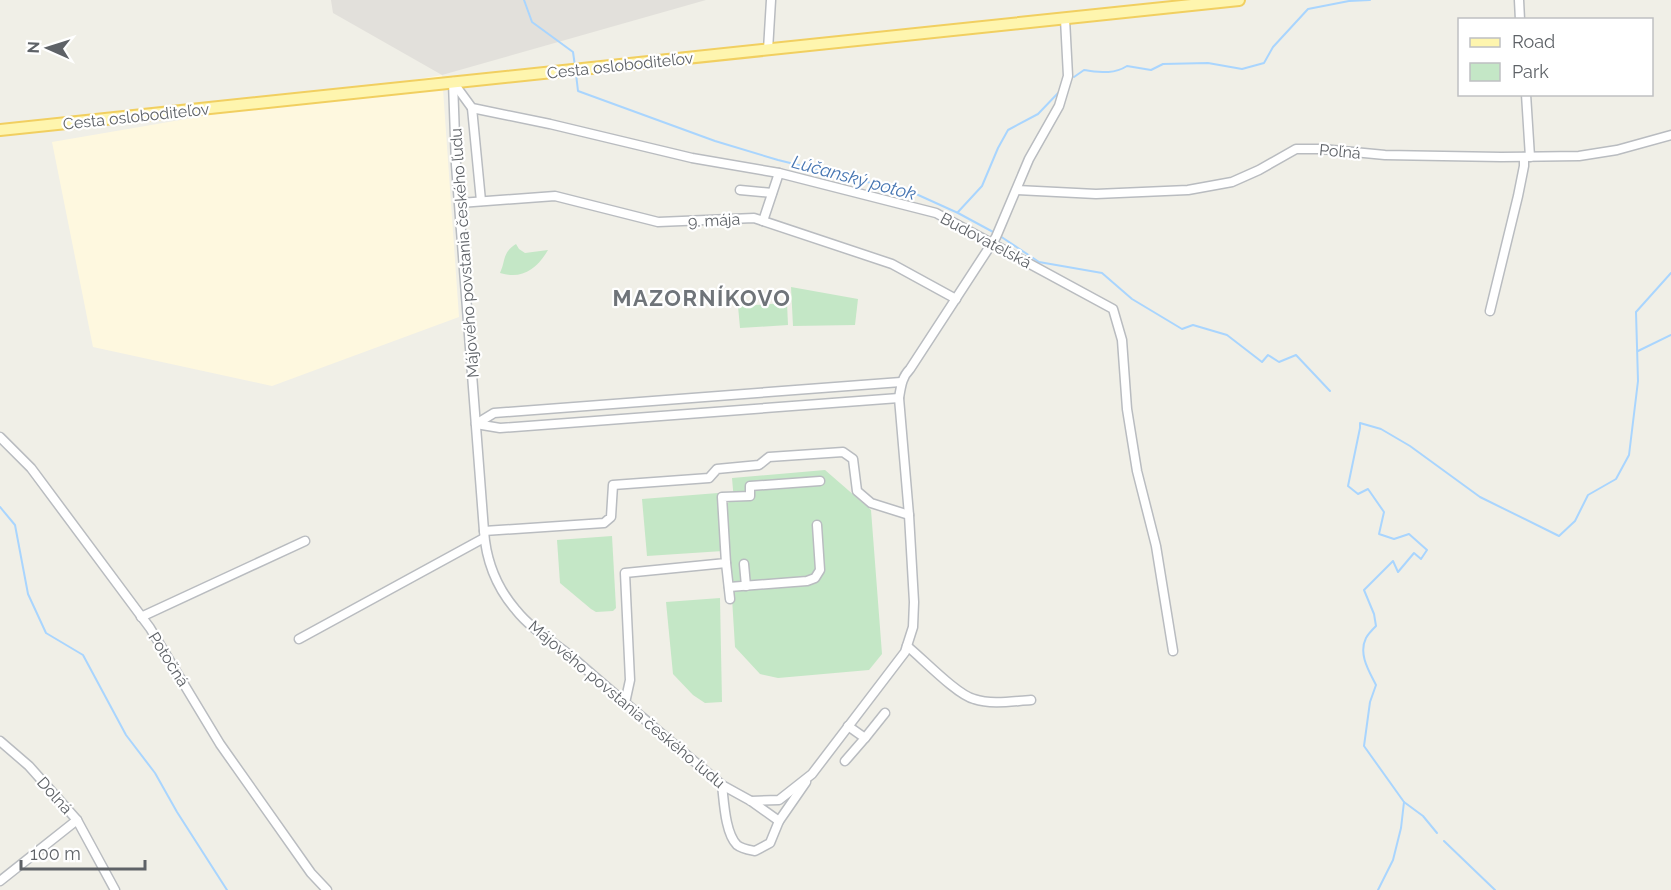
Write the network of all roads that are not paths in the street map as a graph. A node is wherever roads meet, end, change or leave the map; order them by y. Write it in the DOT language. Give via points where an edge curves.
graph roads {
  1 [pos="771,0"];
  2 [pos="1239,0"];
  3 [pos="1519,0"];
  4 [pos="1520,18"];
  5 [pos="1065,19"];
  6 [pos="768,50"];
  7 [pos="453,82"];
  8 [pos="1526,96"];
  9 [pos="472,108"];
  10 [pos="0,130"];
  11 [pos="1671,135"];
  12 [pos="1527,157"];
  13 [pos="779,172"];
  14 [pos="740,190"];
  15 [pos="1017,190"];
  16 [pos="772,193"];
  17 [pos="481,201"];
  18 [pos="460,203"];
  19 [pos="763,221"];
  20 [pos="994,241"];
  21 [pos="956,299"];
  22 [pos="1490,310"];
  23 [pos="901,382"];
  24 [pos="899,398"];
  25 [pos="476,423"];
  26 [pos="0,437"];
  27 [pos="820,481"];
  28 [pos="909,515"];
  29 [pos="817,525"];
  30 [pos="484,534"];
  31 [pos="305,541"];
  32 [pos="726,564"];
  33 [pos="744,564"];
  34 [pos="746,585"];
  35 [pos="729,587"];
  36 [pos="729,599"];
  37 [pos="141,617"];
  38 [pos="299,639"];
  39 [pos="907,646"];
  40 [pos="1173,651"];
  41 [pos="1031,700"];
  42 [pos="625,703"];
  43 [pos="885,713"];
  44 [pos="848,726"];
  45 [pos="865,738"];
  46 [pos="0,741"];
  47 [pos="845,761"];
  48 [pos="812,774"];
  49 [pos="722,784"];
  50 [pos="751,801"];
  51 [pos="77,820"];
  52 [pos="779,821"];
  53 [pos="0,882"];
  54 [pos="0,886"];
  55 [pos="3,890"];
  56 [pos="115,890"];
  57 [pos="327,890"];
  1 -- 6 [label="street"];
  2 -- 5 [label="main road, Cesta osloboditeľov"];
  3 -- 4 [label="street"];
  5 -- 6 [label="main road, Cesta osloboditeľov"];
  5 -- 15 [label="street" via="1068,76 1059,106 1029,159"];
  6 -- 7 [label="main road, Cesta osloboditeľov"];
  7 -- 9 [label="street"];
  7 -- 10 [label="main road, Cesta osloboditeľov"];
  7 -- 18 [label="street, Májového povstania českého ľudu"];
  8 -- 12 [label="street"];
  9 -- 13 [label="street, Budovateľská" via="692,158"];
  9 -- 17 [label="street"];
  11 -- 12 [label="street, Poľná" via="1607,152"];
  12 -- 15 [label="street, Poľná" via="1385,155 1296,148 1232,182 1188,190 1096,194"];
  12 -- 22 [label="street"];
  13 -- 16 [label="street"];
  13 -- 20 [label="street, Budovateľská" via="936,213"];
  14 -- 16 [label="street"];
  15 -- 20 [label="street"];
  16 -- 19 [label="street"];
  17 -- 18 [label="street, 9. mája"];
  17 -- 19 [label="street, 9. mája" via="555,196 658,222 754,218"];
  18 -- 25 [label="street, Májového povstania českého ľudu"];
  19 -- 21 [label="street, 9. mája" via="892,264"];
  20 -- 21 [label="street"];
  20 -- 40 [label="street, Budovateľská" via="1113,309 1122,340 1137,471 1156,546"];
  21 -- 23 [label="street"];
  23 -- 24 [label="street"];
  23 -- 25 [label="street" via="494,413"];
  24 -- 25 [label="street" via="500,428"];
  24 -- 28 [label="street"];
  25 -- 30 [label="street, Májového povstania českého ľudu"];
  26 -- 37 [label="street, Potočná" via="31,468"];
  27 -- 32 [label="street" via="750,486 750,496 722,497"];
  28 -- 30 [label="street" via="871,503 857,491 853,459 843,453 769,458 759,465 717,469 710,478 613,485 610,518 604,523"];
  28 -- 39 [label="street" via="914,602"];
  29 -- 34 [label="street" via="820,570 815,578"];
  30 -- 38 [label="street"];
  30 -- 42 [label="street, Májového povstania českého ľudu" via="492,571 515,610"];
  31 -- 37 [label="street"];
  32 -- 35 [label="street"];
  32 -- 42 [label="street" via="625,573 630,680"];
  33 -- 34 [label="street"];
  34 -- 35 [label="street"];
  35 -- 36 [label="street"];
  37 -- 57 [label="street, Potočná" via="220,744"];
  39 -- 41 [label="street" via="972,699"];
  39 -- 44 [label="street"];
  42 -- 49 [label="street, Májového povstania českého ľudu"];
  43 -- 45 [label="street"];
  44 -- 45 [label="street"];
  44 -- 48 [label="street"];
  45 -- 47 [label="street"];
  46 -- 51 [label="street, Dolná" via="29,766"];
  48 -- 50 [label="street" via="779,800"];
  48 -- 52 [label="street"];
  49 -- 50 [label="street, Májového povstania českého ľudu"];
  49 -- 52 [label="street" via="731,836 739,846 756,851 770,843"];
  50 -- 52 [label="street, Májového povstania českého ľudu"];
  51 -- 53 [label="street"];
  51 -- 56 [label="street, Dolná"];
  54 -- 55 [label="street"];
}
